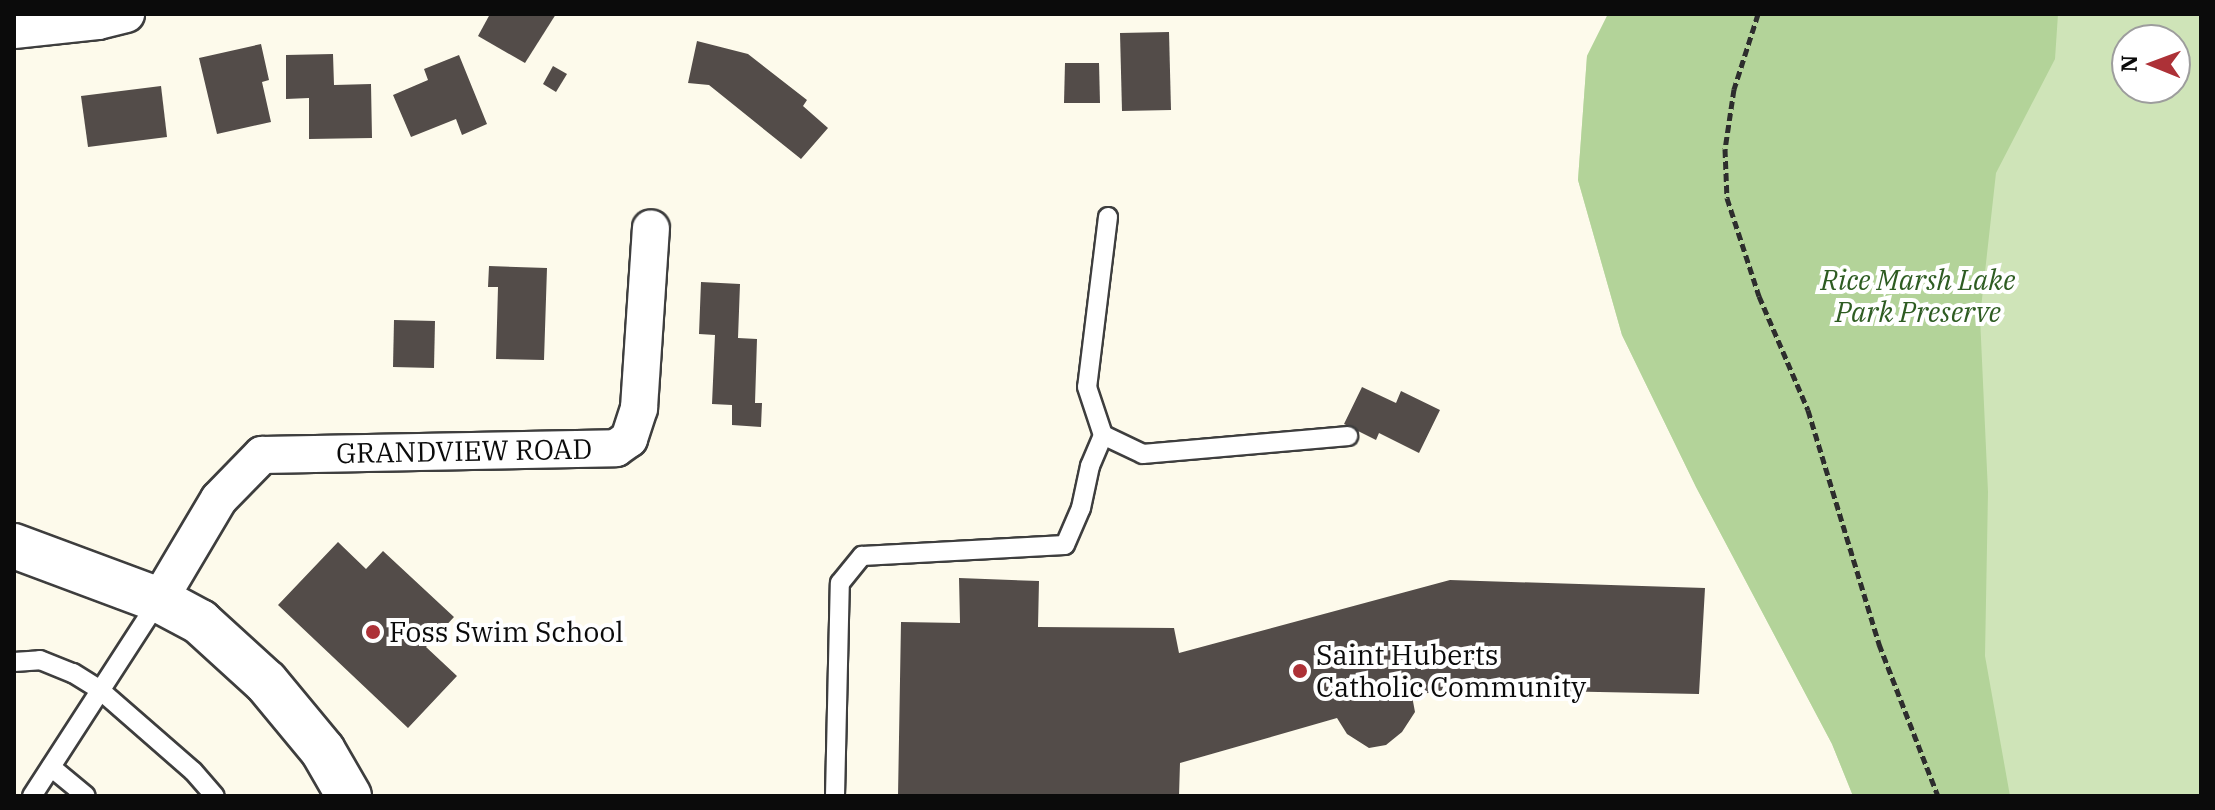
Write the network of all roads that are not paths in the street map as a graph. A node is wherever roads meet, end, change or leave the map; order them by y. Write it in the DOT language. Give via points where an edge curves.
graph roads {
  1 [pos="126,14"];
  2 [pos="16,26"];
  3 [pos="1108,217"];
  4 [pos="651,228"];
  5 [pos="1103,435"];
  6 [pos="1348,436"];
  7 [pos="14,515"];
  8 [pos="14,546"];
  9 [pos="159,600"];
  10 [pos="14,662"];
  11 [pos="100,690"];
  12 [pos="51,767"];
  13 [pos="32,796"];
  14 [pos="86,796"];
  15 [pos="215,796"];
  16 [pos="349,796"];
  17 [pos="835,796"];
  1 -- 2 [label="street"];
  3 -- 5 [label="lane" via="1087,387"];
  4 -- 9 [label="street, GRANDVIEW ROAD" via="639,408 629,439 616,448 262,455 219,499"];
  5 -- 6 [label="lane" via="1143,454"];
  5 -- 17 [label="lane" via="1065,545 862,556 840,583"];
  7 -- 9 [label="street" via="104,553"];
  8 -- 9 [label="street"];
  9 -- 11 [label="lane"];
  9 -- 16 [label="street" via="200,622 266,682 323,751"];
  10 -- 11 [label="lane" via="40,660"];
  11 -- 12 [label="lane"];
  11 -- 15 [label="lane"];
  12 -- 13 [label="lane"];
  12 -- 14 [label="lane"];
}
